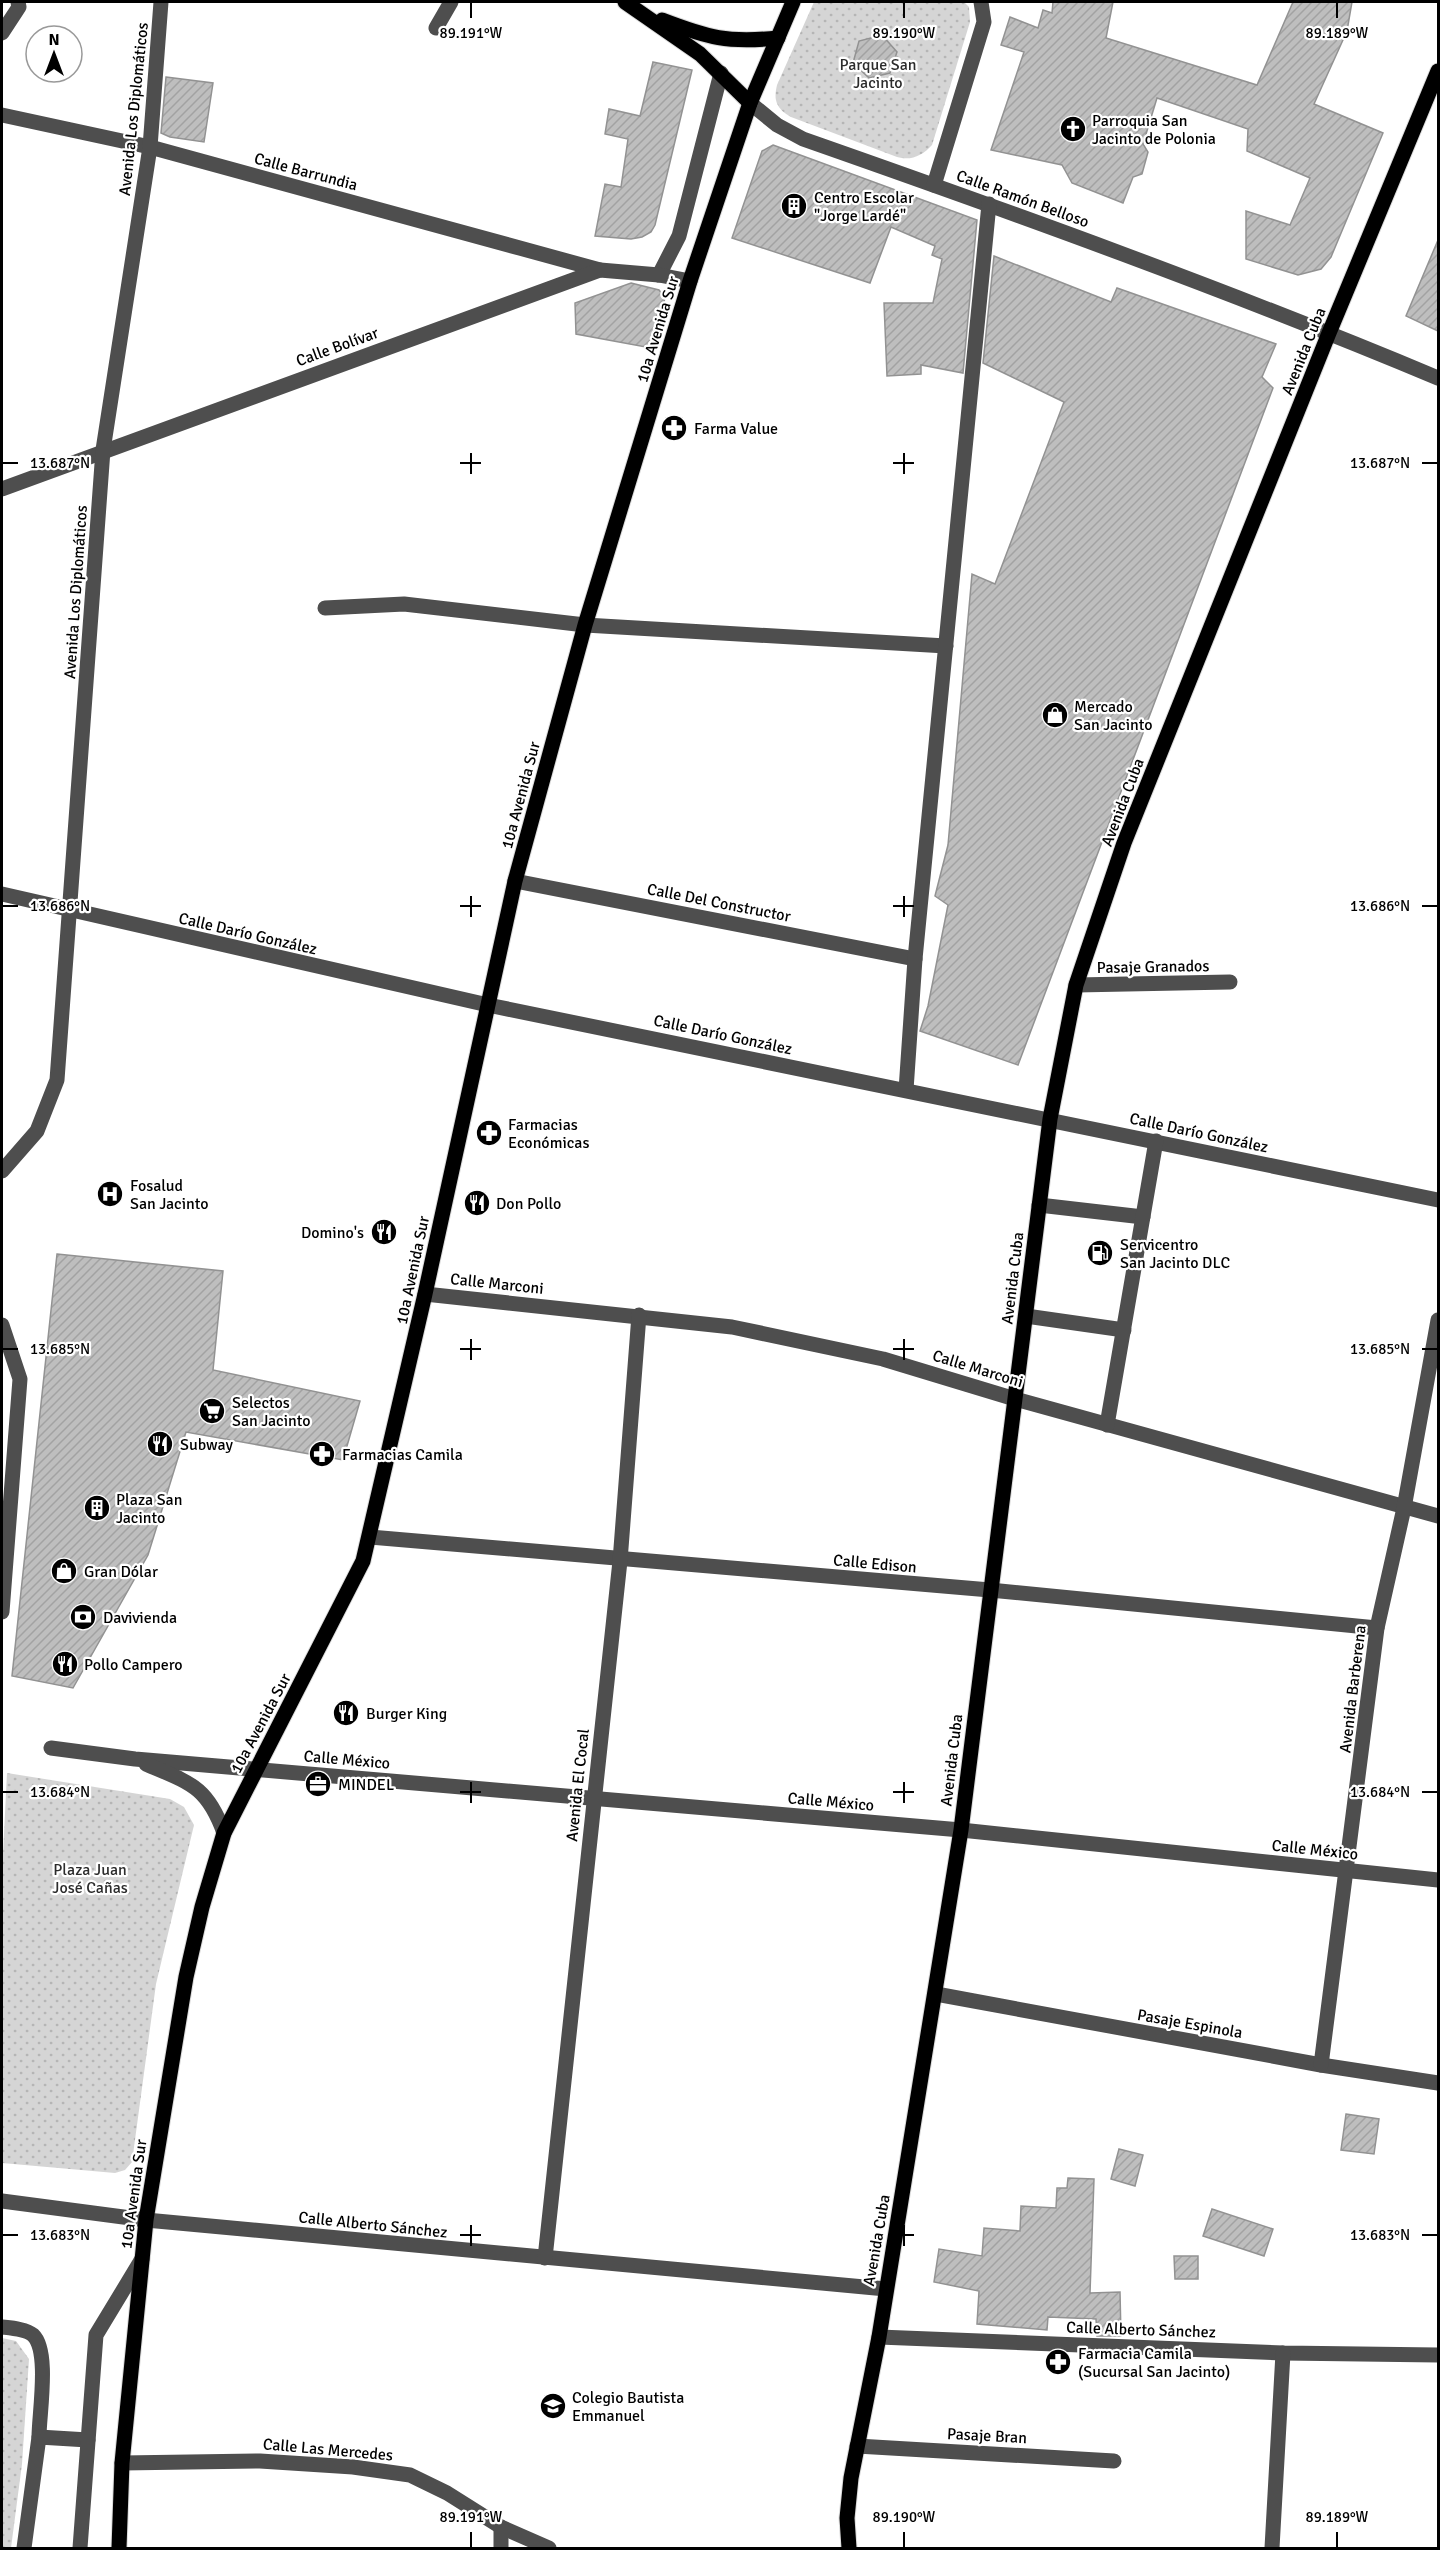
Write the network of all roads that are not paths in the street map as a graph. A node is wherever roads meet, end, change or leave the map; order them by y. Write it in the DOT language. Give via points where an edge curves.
graph roads {
  1 [pos="18,2"];
  2 [pos="161,2"];
  3 [pos="451,2"];
  4 [pos="625,2"];
  5 [pos="793,2"];
  6 [pos="981,2"];
  7 [pos="640,11"];
  8 [pos="436,28"];
  9 [pos="2,33"];
  10 [pos="778,38"];
  11 [pos="1438,71"];
  12 [pos="721,73"];
  13 [pos="750,103"];
  14 [pos="2,115"];
  15 [pos="150,147"];
  16 [pos="934,185"];
  17 [pos="989,204"];
  18 [pos="600,270"];
  19 [pos="659,274"];
  20 [pos="690,281"];
  21 [pos="1329,333"];
  22 [pos="1438,378"];
  23 [pos="103,450"];
  24 [pos="2,489"];
  25 [pos="325,608"];
  26 [pos="585,625"];
  27 [pos="946,646"];
  28 [pos="515,880"];
  29 [pos="2,894"];
  30 [pos="69,912"];
  31 [pos="915,959"];
  32 [pos="1230,982"];
  33 [pos="1076,985"];
  34 [pos="488,1005"];
  35 [pos="906,1090"];
  36 [pos="1050,1119"];
  37 [pos="1156,1142"];
  38 [pos="2,1171"];
  39 [pos="1438,1200"];
  40 [pos="1039,1205"];
  41 [pos="1143,1217"];
  42 [pos="425,1294"];
  43 [pos="639,1315"];
  44 [pos="1026,1316"];
  45 [pos="1438,1320"];
  46 [pos="2,1325"];
  47 [pos="1124,1330"];
  48 [pos="1436,1352"];
  49 [pos="1015,1399"];
  50 [pos="1107,1425"];
  51 [pos="1404,1508"];
  52 [pos="1438,1516"];
  53 [pos="370,1538"];
  54 [pos="620,1560"];
  55 [pos="990,1590"];
  56 [pos="2,1612"];
  57 [pos="1377,1628"];
  58 [pos="51,1748"];
  59 [pos="135,1759"];
  60 [pos="255,1769"];
  61 [pos="593,1798"];
  62 [pos="961,1830"];
  63 [pos="224,1833"];
  64 [pos="1348,1870"];
  65 [pos="1438,1880"];
  66 [pos="936,1994"];
  67 [pos="1321,2065"];
  68 [pos="1438,2083"];
  69 [pos="2,2201"];
  70 [pos="146,2220"];
  71 [pos="545,2258"];
  72 [pos="142,2259"];
  73 [pos="886,2289"];
  74 [pos="2,2327"];
  75 [pos="879,2337"];
  76 [pos="1283,2353"];
  77 [pos="1438,2355"];
  78 [pos="39,2437"];
  79 [pos="88,2440"];
  80 [pos="857,2446"];
  81 [pos="1114,2461"];
  82 [pos="122,2463"];
  83 [pos="501,2527"];
  84 [pos="24,2548"];
  85 [pos="80,2548"];
  86 [pos="119,2548"];
  87 [pos="501,2548"];
  88 [pos="549,2548"];
  89 [pos="849,2548"];
  90 [pos="1272,2548"];
  1 -- 9 [label="street" via="19,7"];
  2 -- 15 [label="street, Avenida Los Diplomáticos"];
  3 -- 8 [label="street"];
  4 -- 7 [label="main road, Calle Ramón Belloso"];
  5 -- 10 [label="main road, 10a Avenida Sur"];
  6 -- 16 [label="street" via="984,22"];
  7 -- 10 [label="main road" via="708,38 732,42"];
  7 -- 12 [label="main road, Calle Ramón Belloso"];
  10 -- 13 [label="main road, 10a Avenida Sur"];
  11 -- 21 [label="main road, Avenida Cuba"];
  12 -- 13 [label="main road, Calle Ramón Belloso"];
  12 -- 19 [label="street, 10a Avenida Sur" via="679,236"];
  13 -- 16 [label="street, Calle Ramón Belloso" via="803,140"];
  13 -- 20 [label="main road, 10a Avenida Sur"];
  14 -- 15 [label="street, Calle Barrundia"];
  15 -- 18 [label="street, Calle Barrundia"];
  15 -- 23 [label="street, Avenida Los Diplomáticos"];
  16 -- 17 [label="street, Calle Ramón Belloso"];
  17 -- 21 [label="street, Calle Ramón Belloso"];
  17 -- 27 [label="street"];
  18 -- 19 [label="street, Calle Bolívar"];
  18 -- 23 [label="street, Calle Bolívar"];
  19 -- 20 [label="street, Calle Bolívar"];
  20 -- 26 [label="main road, 10a Avenida Sur"];
  21 -- 22 [label="street, Calle Ramón Belloso"];
  21 -- 33 [label="main road, Avenida Cuba" via="1124,843"];
  23 -- 24 [label="street, Calle Bolívar"];
  23 -- 30 [label="street, Avenida Los Diplomáticos"];
  25 -- 26 [label="street" via="404,604"];
  26 -- 27 [label="street"];
  26 -- 28 [label="main road, 10a Avenida Sur"];
  27 -- 31 [label="street"];
  28 -- 31 [label="street, Calle Del Constructor"];
  28 -- 34 [label="main road, 10a Avenida Sur"];
  29 -- 30 [label="street, Calle Darío González"];
  30 -- 34 [label="street, Calle Darío González"];
  30 -- 38 [label="street, Avenida Los Diplomáticos" via="57,1080 37,1131"];
  31 -- 35 [label="street"];
  32 -- 33 [label="street, Pasaje Granados"];
  33 -- 36 [label="main road, Avenida Cuba"];
  34 -- 35 [label="street, Calle Darío González"];
  34 -- 42 [label="main road, 10a Avenida Sur"];
  35 -- 36 [label="street, Calle Darío González"];
  36 -- 37 [label="street, Calle Darío González"];
  36 -- 40 [label="main road, Avenida Cuba"];
  37 -- 39 [label="street, Calle Darío González"];
  37 -- 41 [label="street"];
  40 -- 41 [label="street"];
  40 -- 44 [label="main road, Avenida Cuba"];
  41 -- 47 [label="street"];
  42 -- 43 [label="street, Calle Marconi"];
  42 -- 53 [label="main road, 10a Avenida Sur"];
  43 -- 49 [label="street, Calle Marconi" via="732,1327 884,1359"];
  43 -- 54 [label="street, Avenida El Cocal"];
  44 -- 47 [label="street"];
  44 -- 49 [label="main road, Avenida Cuba"];
  45 -- 48 [label="street, Avenida Barberena"];
  46 -- 56 [label="street" via="20,1379"];
  47 -- 50 [label="street"];
  48 -- 51 [label="street, Avenida Barberena"];
  49 -- 50 [label="street, Calle Marconi"];
  49 -- 55 [label="main road, Avenida Cuba"];
  50 -- 51 [label="street, Calle Marconi"];
  51 -- 52 [label="street, Calle Marconi"];
  51 -- 57 [label="street, Avenida Barberena"];
  53 -- 54 [label="street, Calle Edison"];
  53 -- 60 [label="main road, 10a Avenida Sur" via="352,1587"];
  54 -- 55 [label="street, Calle Edison"];
  54 -- 61 [label="street, Avenida El Cocal"];
  55 -- 57 [label="street, Calle Edison"];
  55 -- 62 [label="main road, Avenida Cuba"];
  57 -- 64 [label="street, Avenida Barberena"];
  58 -- 59 [label="street"];
  59 -- 60 [label="street, Calle México"];
  59 -- 63 [label="street" via="187,1782 207,1797"];
  60 -- 61 [label="street, Calle México"];
  60 -- 63 [label="main road, 10a Avenida Sur"];
  61 -- 62 [label="street, Calle México"];
  61 -- 71 [label="street, Avenida El Cocal"];
  62 -- 64 [label="street, Calle México"];
  62 -- 66 [label="main road, Avenida Cuba"];
  63 -- 70 [label="main road, 10a Avenida Sur" via="186,1977"];
  64 -- 65 [label="street, Calle México"];
  64 -- 67 [label="street, Avenida Barberena"];
  66 -- 67 [label="street, Pasaje Espinola"];
  66 -- 73 [label="main road, Avenida Cuba"];
  67 -- 68 [label="street, Pasaje Espinola"];
  69 -- 70 [label="street, Calle Alberto Sánchez"];
  70 -- 71 [label="street, Calle Alberto Sánchez"];
  70 -- 72 [label="main road, 10a Avenida Sur"];
  71 -- 73 [label="street, Calle Alberto Sánchez"];
  72 -- 79 [label="street" via="96,2335"];
  72 -- 82 [label="main road, 10a Avenida Sur"];
  73 -- 75 [label="main road, Avenida Cuba"];
  74 -- 78 [label="street" via="32,2333 39,2342 43,2371"];
  75 -- 76 [label="street, Calle Alberto Sánchez"];
  75 -- 80 [label="main road, Avenida Cuba"];
  76 -- 77 [label="street, Calle Alberto Sánchez"];
  76 -- 90 [label="street"];
  78 -- 79 [label="street"];
  78 -- 84 [label="street"];
  79 -- 85 [label="street"];
  80 -- 81 [label="street, Pasaje Bran"];
  80 -- 89 [label="main road, Avenida Cuba" via="847,2518"];
  82 -- 83 [label="street, Calle Las Mercedes" via="260,2461 388,2471 410,2475 447,2493"];
  82 -- 86 [label="main road, 10a Avenida Sur"];
  83 -- 87 [label="street"];
  83 -- 88 [label="street, Calle Las Mercedes"];
}
